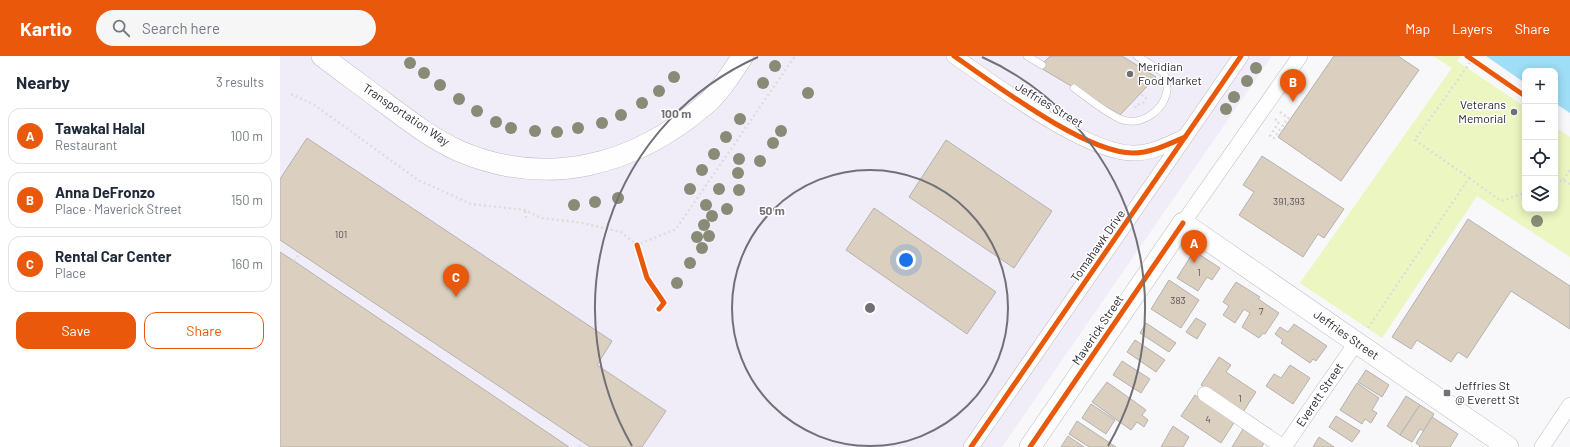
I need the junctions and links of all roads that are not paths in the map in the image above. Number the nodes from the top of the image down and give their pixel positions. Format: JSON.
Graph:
{"nodes":[{"id":1,"x":322,"y":56,"type":"edge"},
{"id":2,"x":743,"y":56,"type":"edge"},
{"id":3,"x":954,"y":56,"type":"edge"},
{"id":4,"x":1027,"y":56,"type":"edge"},
{"id":5,"x":1137,"y":56,"type":"edge"},
{"id":6,"x":1240,"y":56,"type":"edge"},
{"id":7,"x":1300,"y":56,"type":"edge"},
{"id":8,"x":1042,"y":65,"type":"dead end"},
{"id":9,"x":1074,"y":88,"type":"dead end"},
{"id":10,"x":1185,"y":137,"type":"junction"},
{"id":11,"x":1183,"y":224,"type":"junction"},
{"id":12,"x":1361,"y":337,"type":"junction"},
{"id":13,"x":1205,"y":394,"type":"dead end"},
{"id":14,"x":1570,"y":405,"type":"edge"},
{"id":15,"x":971,"y":447,"type":"edge"},
{"id":16,"x":1030,"y":447,"type":"edge"},
{"id":17,"x":1284,"y":447,"type":"edge"},
{"id":18,"x":1508,"y":447,"type":"edge"},
{"id":19,"x":1542,"y":447,"type":"edge"}],
"edges":[{"from":1,"to":2,"type":"main road","name":"Transportation Way"},
{"from":3,"to":10,"type":"street","name":"Jeffries Street"},
{"from":4,"to":8,"type":"lane"},
{"from":5,"to":9,"type":"lane"},
{"from":6,"to":10,"type":"street","name":"Tomahawk Drive"},
{"from":7,"to":11,"type":"street","name":"Maverick Street"},
{"from":10,"to":15,"type":"street","name":"Tomahawk Drive"},
{"from":11,"to":12,"type":"main road","name":"Jeffries Street"},
{"from":11,"to":16,"type":"main road","name":"Maverick Street"},
{"from":12,"to":17,"type":"street","name":"Everett Street"},
{"from":12,"to":18,"type":"main road","name":"Jeffries Street"},
{"from":13,"to":17,"type":"street"},
{"from":14,"to":19,"type":"street"}]}
